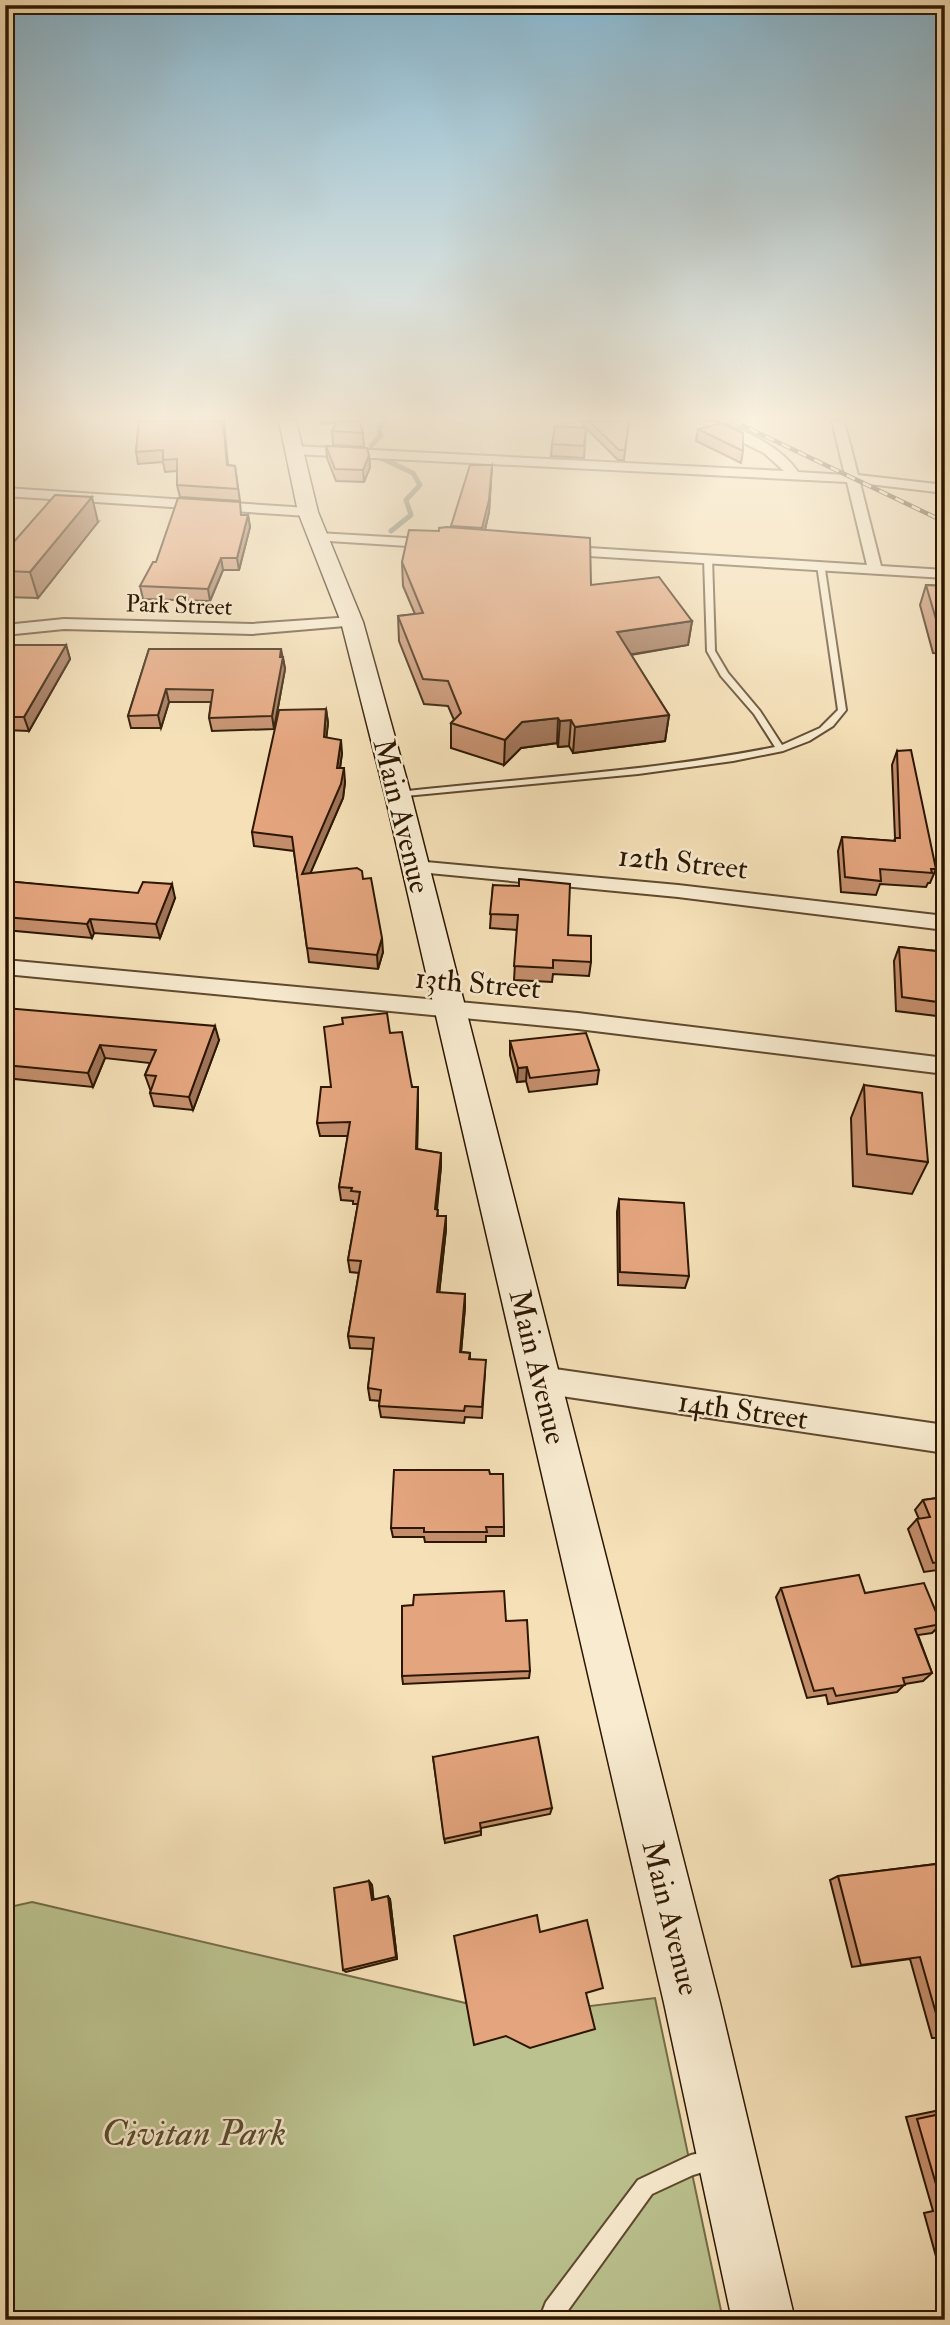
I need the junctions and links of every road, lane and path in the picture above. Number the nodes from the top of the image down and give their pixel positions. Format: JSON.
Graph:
{"nodes":[{"id":1,"x":315,"y":530,"type":"edge"},
{"id":2,"x":346,"y":530,"type":"edge"},
{"id":3,"x":866,"y":530,"type":"edge"},
{"id":4,"x":454,"y":544,"type":"edge"},
{"id":5,"x":546,"y":549,"type":"edge"},
{"id":6,"x":708,"y":558,"type":"junction"},
{"id":7,"x":821,"y":565,"type":"junction"},
{"id":8,"x":874,"y":569,"type":"junction"},
{"id":9,"x":945,"y":573,"type":"edge"},
{"id":10,"x":352,"y":622,"type":"junction"},
{"id":11,"x":5,"y":630,"type":"edge"},
{"id":12,"x":780,"y":749,"type":"junction"},
{"id":13,"x":398,"y":795,"type":"junction"},
{"id":14,"x":415,"y":867,"type":"junction"},
{"id":15,"x":945,"y":923,"type":"edge"},
{"id":16,"x":5,"y":967,"type":"edge"},
{"id":17,"x":449,"y":1010,"type":"junction"},
{"id":18,"x":945,"y":1066,"type":"edge"},
{"id":19,"x":541,"y":1380,"type":"junction"},
{"id":20,"x":945,"y":1439,"type":"edge"},
{"id":21,"x":726,"y":2156,"type":"junction"},
{"id":22,"x":550,"y":2320,"type":"edge"},
{"id":23,"x":764,"y":2320,"type":"edge"}],
"edges":[{"from":1,"to":10,"type":"main road","name":"Main Avenue"},
{"from":2,"to":4,"type":"street"},
{"from":3,"to":8,"type":"street"},
{"from":5,"to":6,"type":"street"},
{"from":6,"to":7,"type":"street"},
{"from":6,"to":12,"type":"lane"},
{"from":7,"to":8,"type":"street"},
{"from":7,"to":12,"type":"lane"},
{"from":8,"to":9,"type":"street"},
{"from":10,"to":11,"type":"street","name":"Park Street"},
{"from":10,"to":13,"type":"main road","name":"Main Avenue"},
{"from":12,"to":13,"type":"lane"},
{"from":13,"to":14,"type":"main road","name":"Main Avenue"},
{"from":14,"to":15,"type":"street","name":"12th Street"},
{"from":14,"to":17,"type":"main road","name":"Main Avenue"},
{"from":16,"to":17,"type":"street","name":"13th Street"},
{"from":17,"to":18,"type":"street","name":"13th Street"},
{"from":17,"to":19,"type":"main road","name":"Main Avenue"},
{"from":19,"to":20,"type":"street","name":"14th Street"},
{"from":19,"to":21,"type":"main road","name":"Main Avenue"},
{"from":21,"to":22,"type":"lane"},
{"from":21,"to":23,"type":"main road","name":"Main Avenue"}]}
